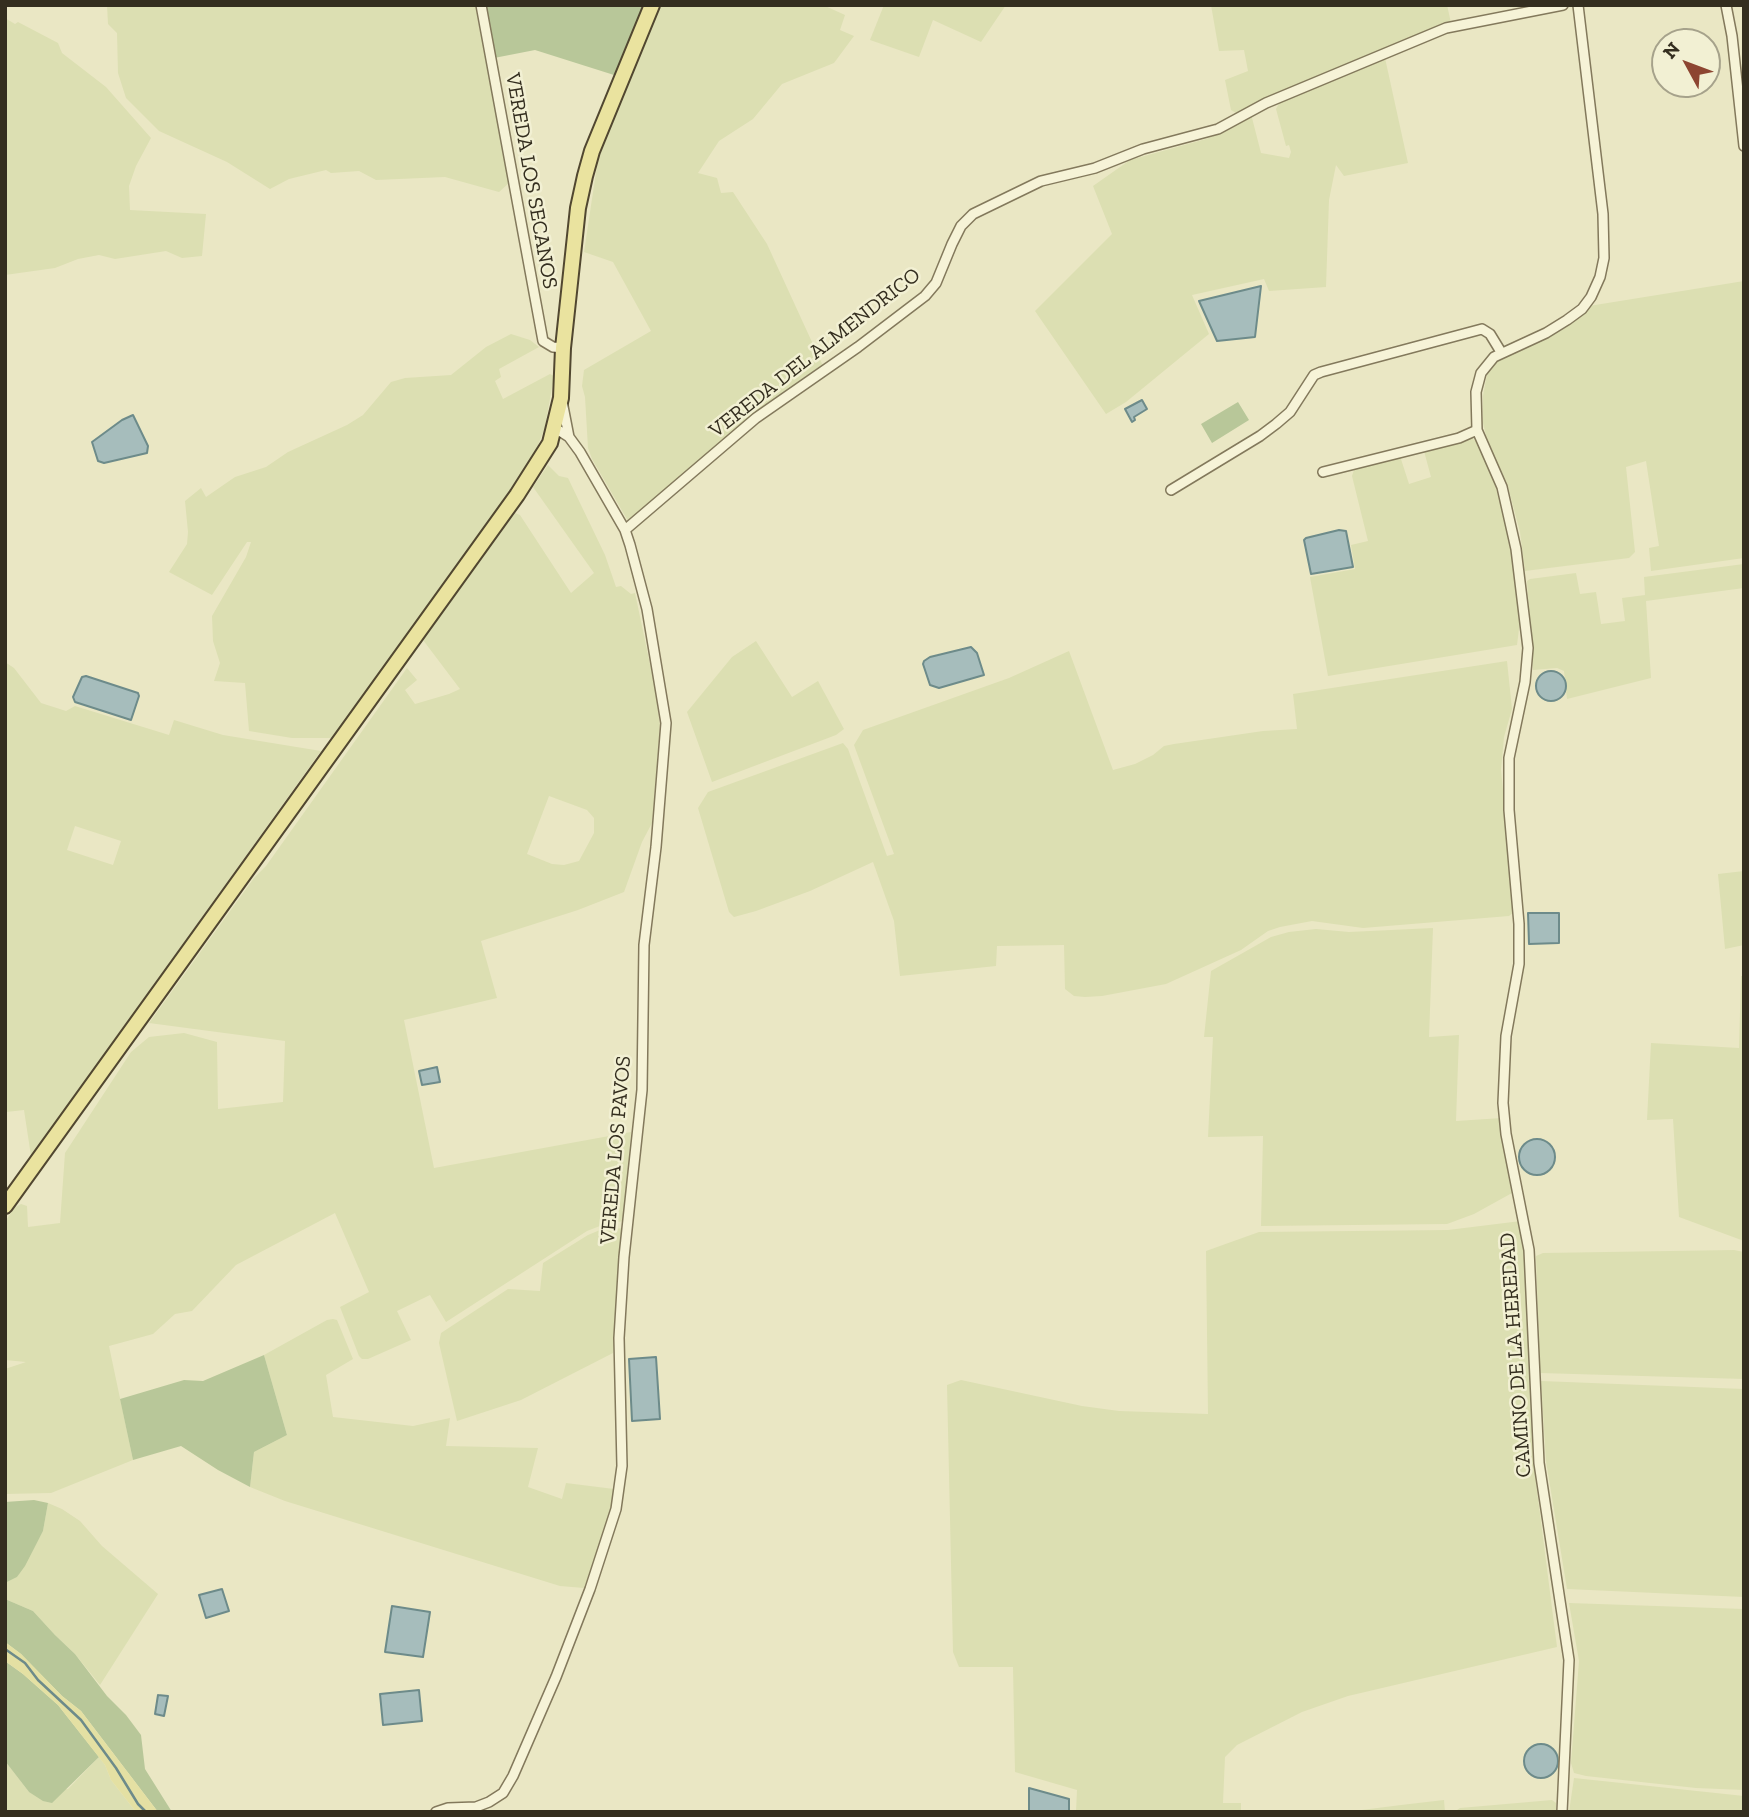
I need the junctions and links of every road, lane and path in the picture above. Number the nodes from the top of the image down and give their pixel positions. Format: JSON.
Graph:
{"nodes":[{"id":1,"x":481,"y":5,"type":"edge"},
{"id":2,"x":652,"y":5,"type":"edge"},
{"id":3,"x":1563,"y":5,"type":"edge"},
{"id":4,"x":1578,"y":5,"type":"edge"},
{"id":5,"x":1726,"y":5,"type":"edge"},
{"id":6,"x":1744,"y":146,"type":"edge"},
{"id":7,"x":563,"y":348,"type":"junction"},
{"id":8,"x":1501,"y":352,"type":"junction"},
{"id":9,"x":561,"y":398,"type":"junction"},
{"id":10,"x":555,"y":428,"type":"junction"},
{"id":11,"x":1477,"y":430,"type":"junction"},
{"id":12,"x":569,"y":437,"type":"junction"},
{"id":13,"x":1323,"y":472,"type":"dead end"},
{"id":14,"x":1171,"y":490,"type":"dead end"},
{"id":15,"x":625,"y":530,"type":"junction"},
{"id":16,"x":5,"y":1206,"type":"edge"},
{"id":17,"x":436,"y":1812,"type":"edge"},
{"id":18,"x":1562,"y":1812,"type":"edge"}],
"edges":[{"from":1,"to":7,"type":"street","name":"VEREDA LOS SECANOS"},
{"from":2,"to":7,"type":"main road"},
{"from":3,"to":15,"type":"street","name":"VEREDA DEL ALMENDRICO"},
{"from":4,"to":8,"type":"street","name":"CAMINO DE LA HEREDAD"},
{"from":5,"to":6,"type":"street"},
{"from":7,"to":9,"type":"main road"},
{"from":8,"to":11,"type":"street","name":"CAMINO DE LA HEREDAD"},
{"from":8,"to":14,"type":"street"},
{"from":9,"to":10,"type":"main road"},
{"from":9,"to":12,"type":"street"},
{"from":10,"to":12,"type":"street"},
{"from":10,"to":16,"type":"main road"},
{"from":11,"to":13,"type":"street"},
{"from":11,"to":18,"type":"street","name":"CAMINO DE LA HEREDAD"},
{"from":12,"to":15,"type":"street","name":"VEREDA LOS PAVOS"},
{"from":15,"to":17,"type":"street","name":"VEREDA LOS PAVOS"}]}
